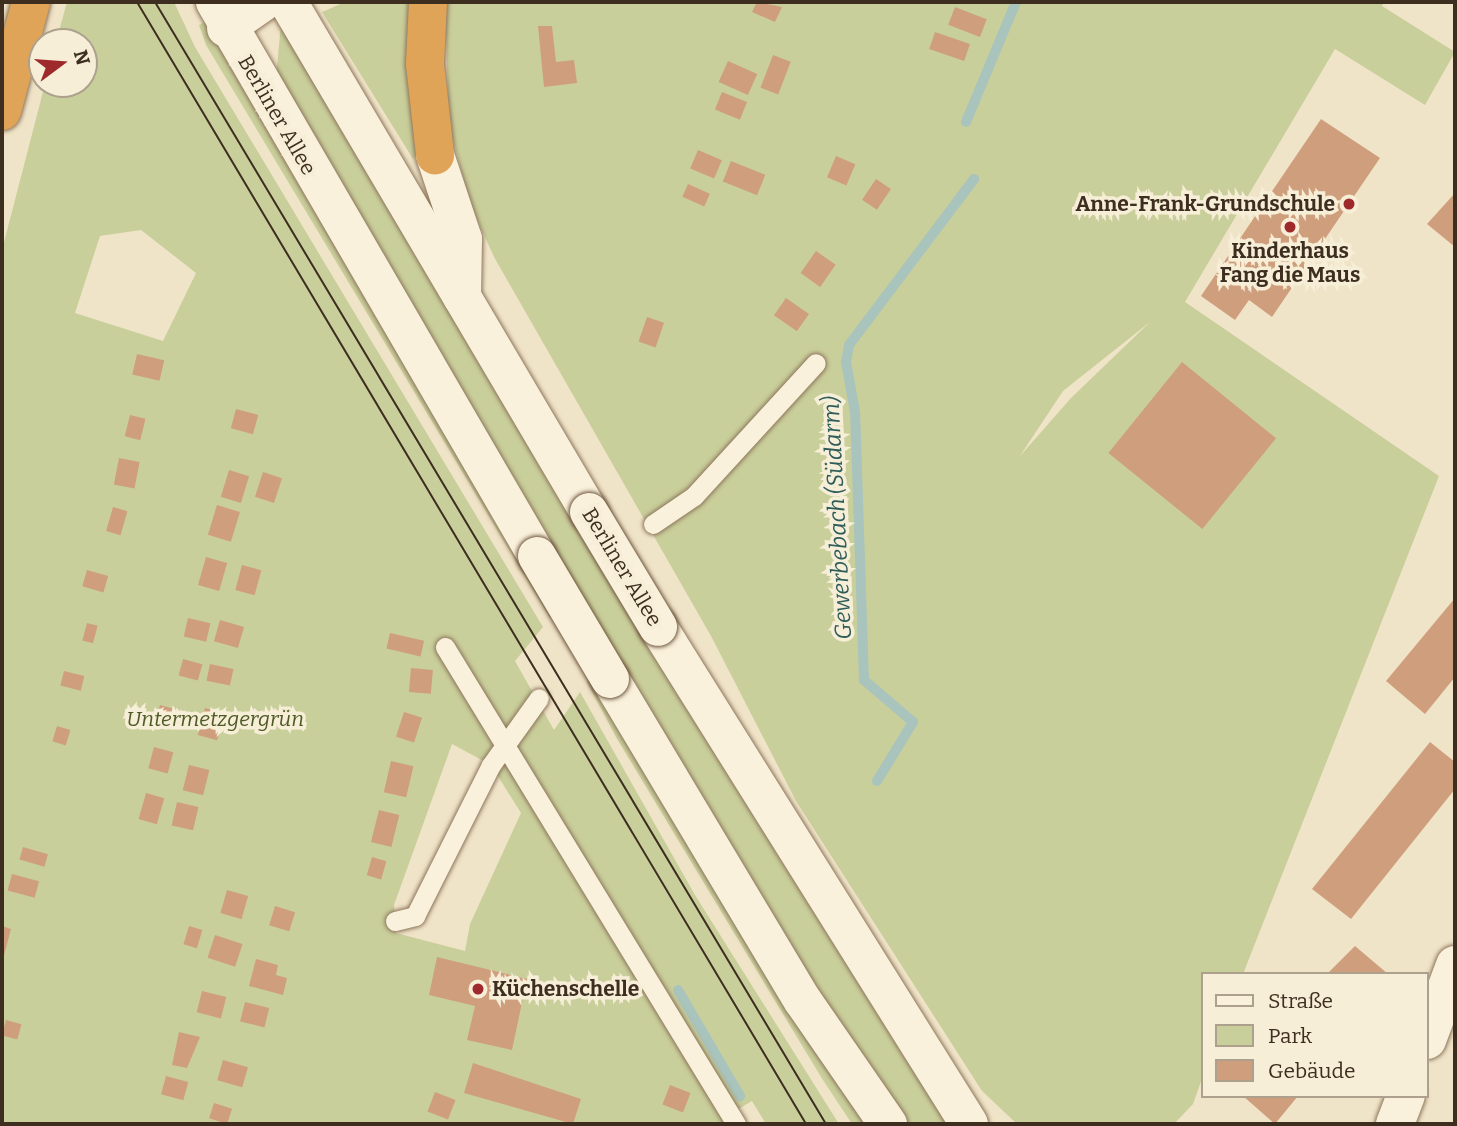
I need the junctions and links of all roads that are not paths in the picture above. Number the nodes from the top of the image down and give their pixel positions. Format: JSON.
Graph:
{"nodes":[{"id":1,"x":31,"y":2,"type":"edge"},
{"id":2,"x":263,"y":2,"type":"edge"},
{"id":3,"x":288,"y":2,"type":"edge"},
{"id":4,"x":428,"y":2,"type":"edge"},
{"id":5,"x":221,"y":15,"type":"edge"},
{"id":6,"x":2,"y":111,"type":"edge"},
{"id":7,"x":435,"y":155,"type":"joint"},
{"id":8,"x":462,"y":297,"type":"junction"},
{"id":9,"x":816,"y":363,"type":"dead end"},
{"id":10,"x":653,"y":524,"type":"dead end"},
{"id":11,"x":445,"y":647,"type":"dead end"},
{"id":12,"x":539,"y":698,"type":"dead end"},
{"id":13,"x":506,"y":743,"type":"junction"},
{"id":14,"x":395,"y":921,"type":"dead end"},
{"id":15,"x":1455,"y":965,"type":"edge"},
{"id":16,"x":1429,"y":1035,"type":"edge"},
{"id":17,"x":1405,"y":1098,"type":"edge"},
{"id":18,"x":733,"y":1119,"type":"edge"},
{"id":19,"x":888,"y":1124,"type":"edge"},
{"id":20,"x":969,"y":1124,"type":"edge"},
{"id":21,"x":1395,"y":1124,"type":"edge"}],
"edges":[{"from":1,"to":6,"type":"highway"},
{"from":2,"to":5,"type":"main road"},
{"from":3,"to":8,"type":"main road","name":"Berliner Allee"},
{"from":4,"to":7,"type":"highway"},
{"from":5,"to":19,"type":"main road","name":"Berliner Allee","bridge":true},
{"from":7,"to":8,"type":"main road"},
{"from":8,"to":20,"type":"main road","name":"Berliner Allee","bridge":true},
{"from":9,"to":10,"type":"lane"},
{"from":11,"to":13,"type":"lane"},
{"from":12,"to":13,"type":"lane"},
{"from":13,"to":14,"type":"lane"},
{"from":13,"to":18,"type":"lane"},
{"from":15,"to":16,"type":"main road"},
{"from":17,"to":21,"type":"main road"}]}
